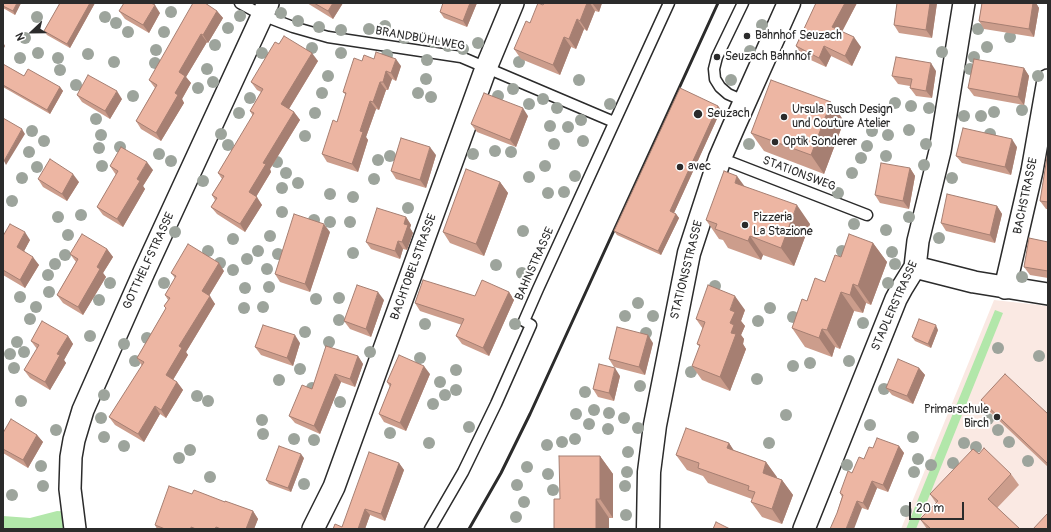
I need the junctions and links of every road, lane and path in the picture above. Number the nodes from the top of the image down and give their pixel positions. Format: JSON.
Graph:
{"nodes":[{"id":1,"x":240,"y":3,"type":"edge"},
{"id":2,"x":513,"y":3,"type":"edge"},
{"id":3,"x":669,"y":3,"type":"edge"},
{"id":4,"x":743,"y":3,"type":"edge"},
{"id":5,"x":789,"y":3,"type":"edge"},
{"id":6,"x":964,"y":3,"type":"edge"},
{"id":7,"x":265,"y":9,"type":"edge"},
{"id":8,"x":486,"y":68,"type":"junction"},
{"id":9,"x":1048,"y":80,"type":"edge"},
{"id":10,"x":744,"y":101,"type":"junction"},
{"id":11,"x":614,"y":122,"type":"junction"},
{"id":12,"x":720,"y":158,"type":"junction"},
{"id":13,"x":867,"y":215,"type":"dead end"},
{"id":14,"x":915,"y":267,"type":"junction"},
{"id":15,"x":1005,"y":288,"type":"junction"},
{"id":16,"x":1048,"y":294,"type":"edge"},
{"id":17,"x":75,"y":529,"type":"edge"},
{"id":18,"x":313,"y":529,"type":"edge"},
{"id":19,"x":430,"y":529,"type":"edge"},
{"id":20,"x":648,"y":529,"type":"edge"},
{"id":21,"x":804,"y":529,"type":"edge"}],
"edges":[{"from":1,"to":7,"type":"lane","name":"BRANDBÜHLWEG"},
{"from":2,"to":8,"type":"street","name":"BACHTOBELSTRASSE"},
{"from":3,"to":11,"type":"lane","name":"BAHNSTRASSE"},
{"from":4,"to":10,"type":"lane"},
{"from":5,"to":10,"type":"main road","name":"STATIONSSTRASSE"},
{"from":6,"to":14,"type":"street","name":"STADLERSTRASSE"},
{"from":7,"to":8,"type":"lane","name":"BRANDBÜHLWEG"},
{"from":7,"to":17,"type":"street","name":"GOTTHELFSTRASSE"},
{"from":8,"to":11,"type":"lane","name":"BRANDBÜHLWEG"},
{"from":8,"to":18,"type":"street","name":"BACHTOBELSTRASSE"},
{"from":9,"to":15,"type":"street","name":"BACHSTRASSE"},
{"from":10,"to":12,"type":"main road","name":"STATIONSSTRASSE"},
{"from":11,"to":19,"type":"lane","name":"BAHNSTRASSE"},
{"from":12,"to":13,"type":"lane","name":"STATIONSWEG"},
{"from":12,"to":20,"type":"main road","name":"STATIONSSTRASSE"},
{"from":14,"to":15,"type":"street"},
{"from":14,"to":21,"type":"street","name":"STADLERSTRASSE"},
{"from":15,"to":16,"type":"street"}]}
